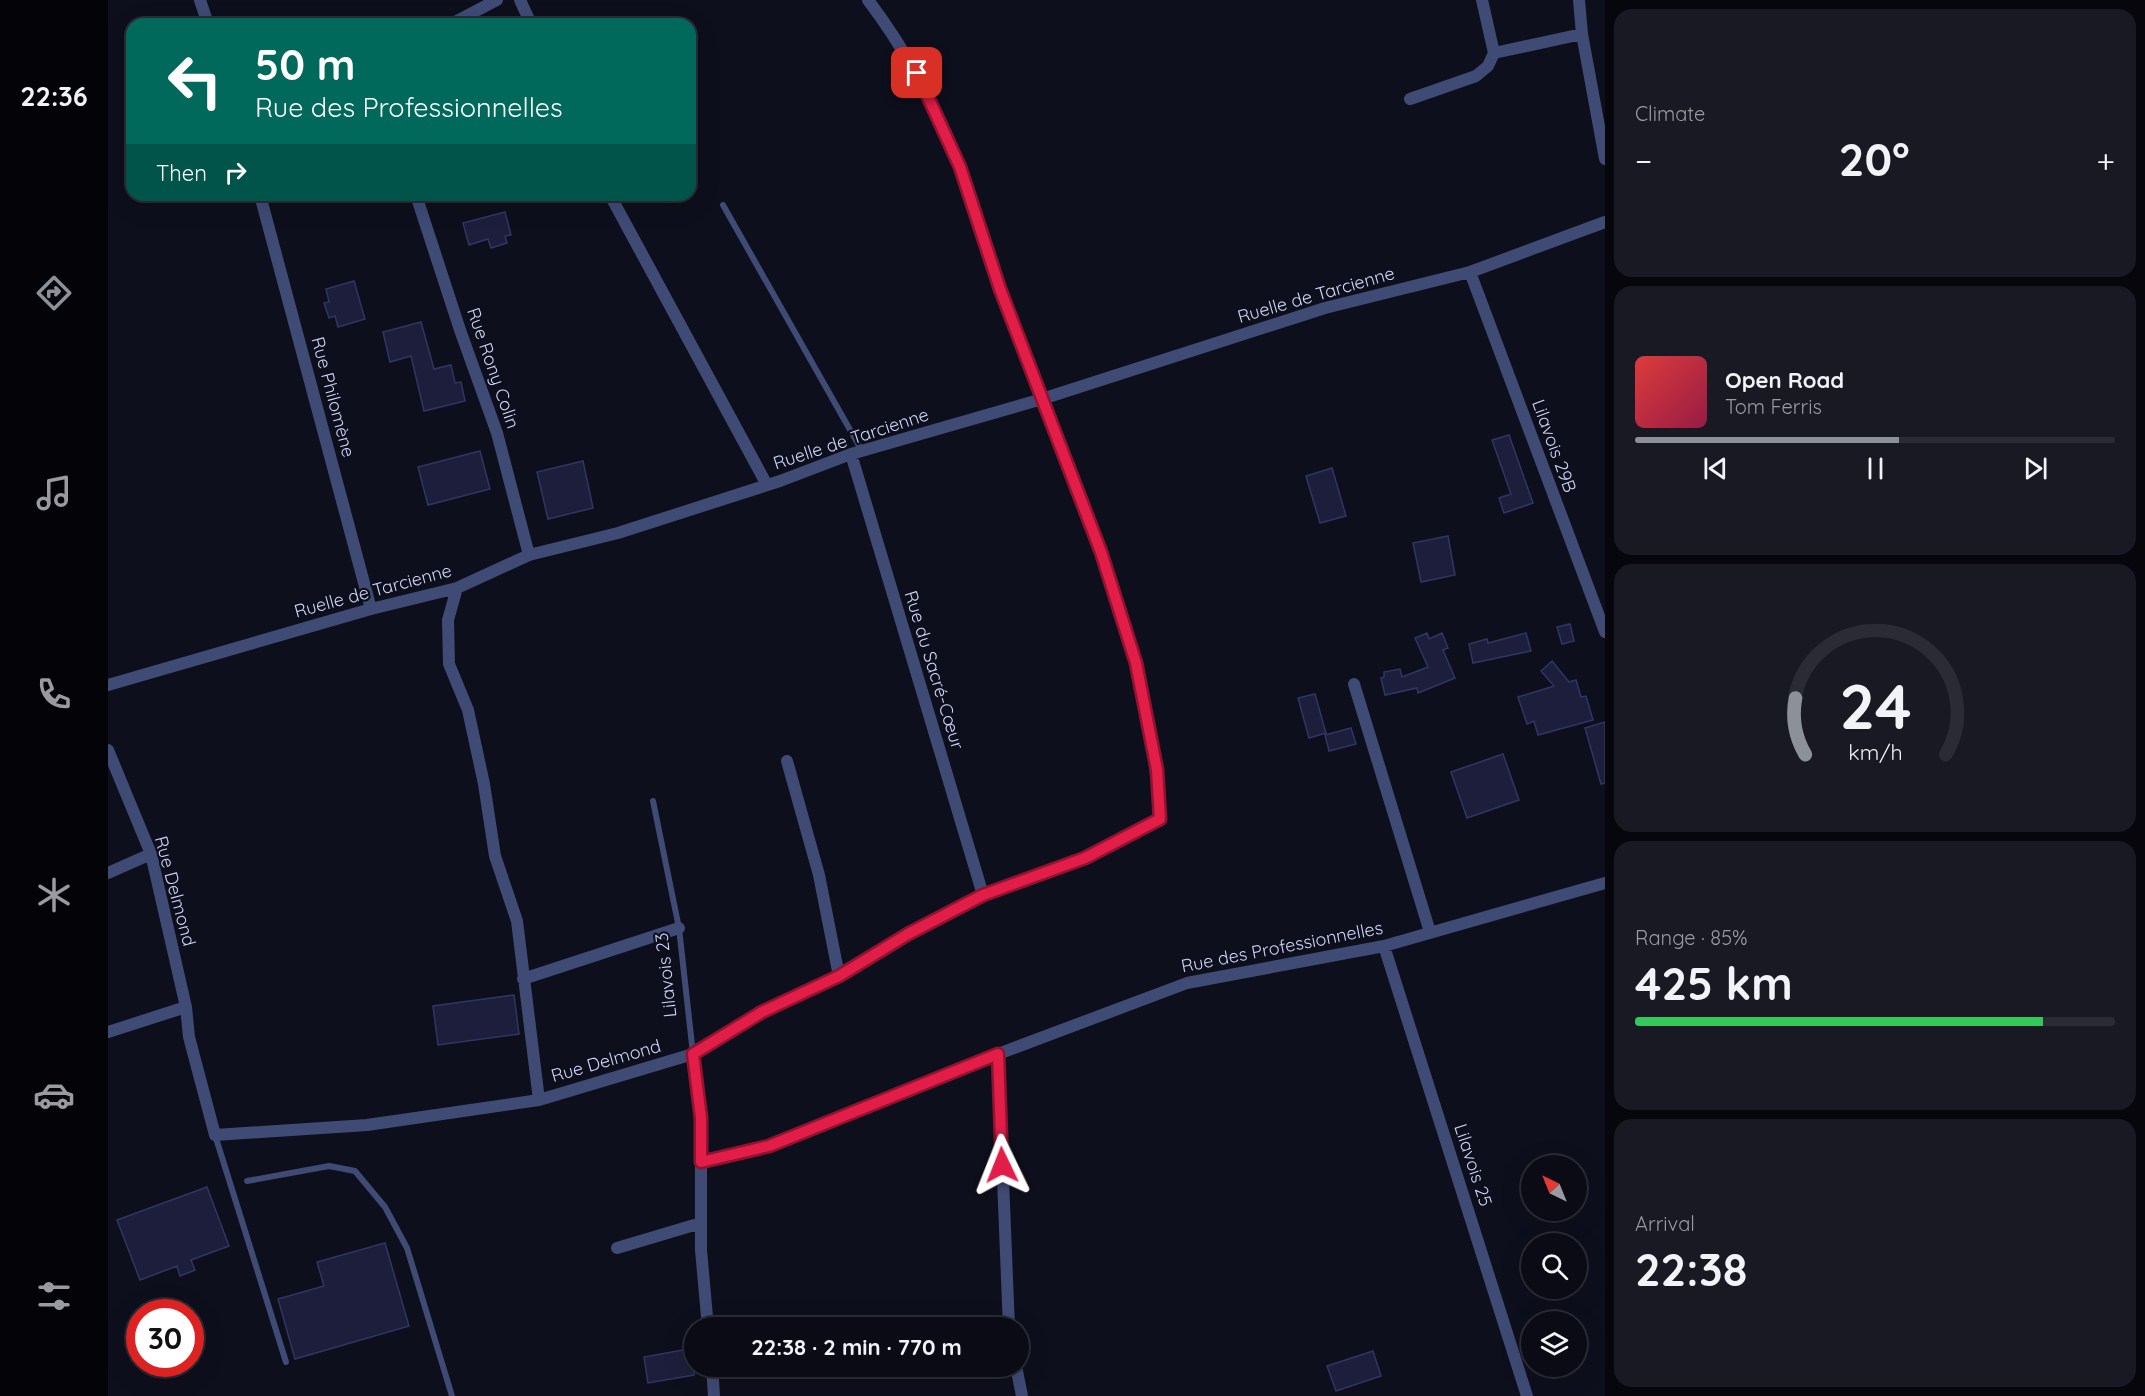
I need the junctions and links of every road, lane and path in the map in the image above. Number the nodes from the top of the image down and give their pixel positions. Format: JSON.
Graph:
{"nodes":[{"id":1,"x":200,"y":0,"type":"edge"},
{"id":2,"x":497,"y":0,"type":"edge"},
{"id":3,"x":520,"y":0,"type":"edge"},
{"id":4,"x":868,"y":0,"type":"edge"},
{"id":5,"x":1482,"y":0,"type":"edge"},
{"id":6,"x":1579,"y":0,"type":"edge"},
{"id":7,"x":206,"y":18,"type":"edge"},
{"id":8,"x":462,"y":18,"type":"edge"},
{"id":9,"x":528,"y":18,"type":"edge"},
{"id":10,"x":1582,"y":34,"type":"junction"},
{"id":11,"x":1494,"y":53,"type":"junction"},
{"id":12,"x":1410,"y":99,"type":"dead end"},
{"id":13,"x":1605,"y":159,"type":"edge"},
{"id":14,"x":262,"y":201,"type":"edge"},
{"id":15,"x":418,"y":201,"type":"edge"},
{"id":16,"x":613,"y":201,"type":"edge"},
{"id":17,"x":723,"y":205,"type":"dead end"},
{"id":18,"x":1605,"y":222,"type":"edge"},
{"id":19,"x":1470,"y":272,"type":"junction"},
{"id":20,"x":1042,"y":399,"type":"junction"},
{"id":21,"x":856,"y":453,"type":"junction"},
{"id":22,"x":767,"y":485,"type":"junction"},
{"id":23,"x":529,"y":555,"type":"junction"},
{"id":24,"x":457,"y":588,"type":"junction"},
{"id":25,"x":371,"y":609,"type":"junction"},
{"id":26,"x":1605,"y":632,"type":"edge"},
{"id":27,"x":1354,"y":684,"type":"dead end"},
{"id":28,"x":108,"y":685,"type":"edge"},
{"id":29,"x":108,"y":750,"type":"edge"},
{"id":30,"x":787,"y":761,"type":"dead end"},
{"id":31,"x":653,"y":801,"type":"dead end"},
{"id":32,"x":151,"y":854,"type":"junction"},
{"id":33,"x":108,"y":873,"type":"edge"},
{"id":34,"x":1605,"y":883,"type":"edge"},
{"id":35,"x":983,"y":895,"type":"junction"},
{"id":36,"x":679,"y":928,"type":"junction"},
{"id":37,"x":1430,"y":932,"type":"junction"},
{"id":38,"x":1384,"y":946,"type":"junction"},
{"id":39,"x":839,"y":976,"type":"junction"},
{"id":40,"x":524,"y":980,"type":"junction"},
{"id":41,"x":186,"y":1007,"type":"junction"},
{"id":42,"x":108,"y":1032,"type":"edge"},
{"id":43,"x":693,"y":1054,"type":"junction"},
{"id":44,"x":998,"y":1054,"type":"junction"},
{"id":45,"x":538,"y":1100,"type":"junction"},
{"id":46,"x":215,"y":1135,"type":"junction"},
{"id":47,"x":701,"y":1162,"type":"junction"},
{"id":48,"x":247,"y":1180,"type":"dead end"},
{"id":49,"x":701,"y":1223,"type":"junction"},
{"id":50,"x":617,"y":1248,"type":"dead end"},
{"id":51,"x":707,"y":1317,"type":"edge"},
{"id":52,"x":1009,"y":1317,"type":"edge"},
{"id":53,"x":286,"y":1362,"type":"dead end"},
{"id":54,"x":712,"y":1377,"type":"edge"},
{"id":55,"x":1018,"y":1377,"type":"edge"},
{"id":56,"x":452,"y":1396,"type":"edge"},
{"id":57,"x":714,"y":1396,"type":"edge"},
{"id":58,"x":1022,"y":1396,"type":"edge"},
{"id":59,"x":1527,"y":1396,"type":"edge"}],
"edges":[{"from":1,"to":7,"type":"street"},
{"from":2,"to":8,"type":"street"},
{"from":3,"to":9,"type":"street"},
{"from":4,"to":20,"type":"street","name":"Rue Delmond"},
{"from":5,"to":11,"type":"street"},
{"from":6,"to":10,"type":"street"},
{"from":10,"to":11,"type":"street"},
{"from":10,"to":13,"type":"street"},
{"from":11,"to":12,"type":"street"},
{"from":14,"to":25,"type":"street","name":"Rue Philomène"},
{"from":15,"to":23,"type":"street","name":"Rue Rony Colin"},
{"from":16,"to":22,"type":"street"},
{"from":17,"to":21,"type":"lane","name":"Rue du Sacré-Cœur"},
{"from":18,"to":19,"type":"street","name":"Ruelle de Tarcienne"},
{"from":19,"to":20,"type":"street","name":"Ruelle de Tarcienne"},
{"from":19,"to":26,"type":"street","name":"Lilavois 29B"},
{"from":20,"to":21,"type":"street","name":"Ruelle de Tarcienne"},
{"from":20,"to":35,"type":"street","name":"Rue Delmond"},
{"from":21,"to":22,"type":"street","name":"Ruelle de Tarcienne"},
{"from":21,"to":35,"type":"street","name":"Rue du Sacré-Cœur"},
{"from":22,"to":23,"type":"street","name":"Ruelle de Tarcienne"},
{"from":23,"to":24,"type":"street","name":"Ruelle de Tarcienne"},
{"from":24,"to":25,"type":"street","name":"Ruelle de Tarcienne"},
{"from":24,"to":40,"type":"street"},
{"from":25,"to":28,"type":"street","name":"Ruelle de Tarcienne"},
{"from":27,"to":37,"type":"street"},
{"from":29,"to":32,"type":"street","name":"Rue Delmond"},
{"from":30,"to":39,"type":"street"},
{"from":31,"to":36,"type":"lane","name":"Lilavois 23"},
{"from":32,"to":33,"type":"street"},
{"from":32,"to":41,"type":"street","name":"Rue Delmond"},
{"from":34,"to":37,"type":"street","name":"Rue des Professionnelles"},
{"from":35,"to":39,"type":"street","name":"Rue Delmond"},
{"from":36,"to":40,"type":"street"},
{"from":36,"to":43,"type":"lane","name":"Lilavois 23"},
{"from":37,"to":38,"type":"street","name":"Rue des Professionnelles"},
{"from":38,"to":44,"type":"street","name":"Rue des Professionnelles"},
{"from":38,"to":59,"type":"street","name":"Lilavois 25"},
{"from":39,"to":43,"type":"street","name":"Rue Delmond"},
{"from":40,"to":45,"type":"street"},
{"from":41,"to":42,"type":"street"},
{"from":41,"to":46,"type":"street","name":"Rue Delmond"},
{"from":43,"to":45,"type":"street","name":"Rue Delmond"},
{"from":43,"to":47,"type":"street","name":"Lilavois 23"},
{"from":44,"to":47,"type":"street","name":"Rue des Professionnelles"},
{"from":44,"to":52,"type":"street"},
{"from":45,"to":46,"type":"street","name":"Rue Delmond"},
{"from":46,"to":53,"type":"lane"},
{"from":47,"to":49,"type":"street","name":"Lilavois 23"},
{"from":48,"to":56,"type":"lane"},
{"from":49,"to":50,"type":"street"},
{"from":49,"to":51,"type":"street","name":"Lilavois 23"},
{"from":54,"to":57,"type":"street"},
{"from":55,"to":58,"type":"street"}]}
